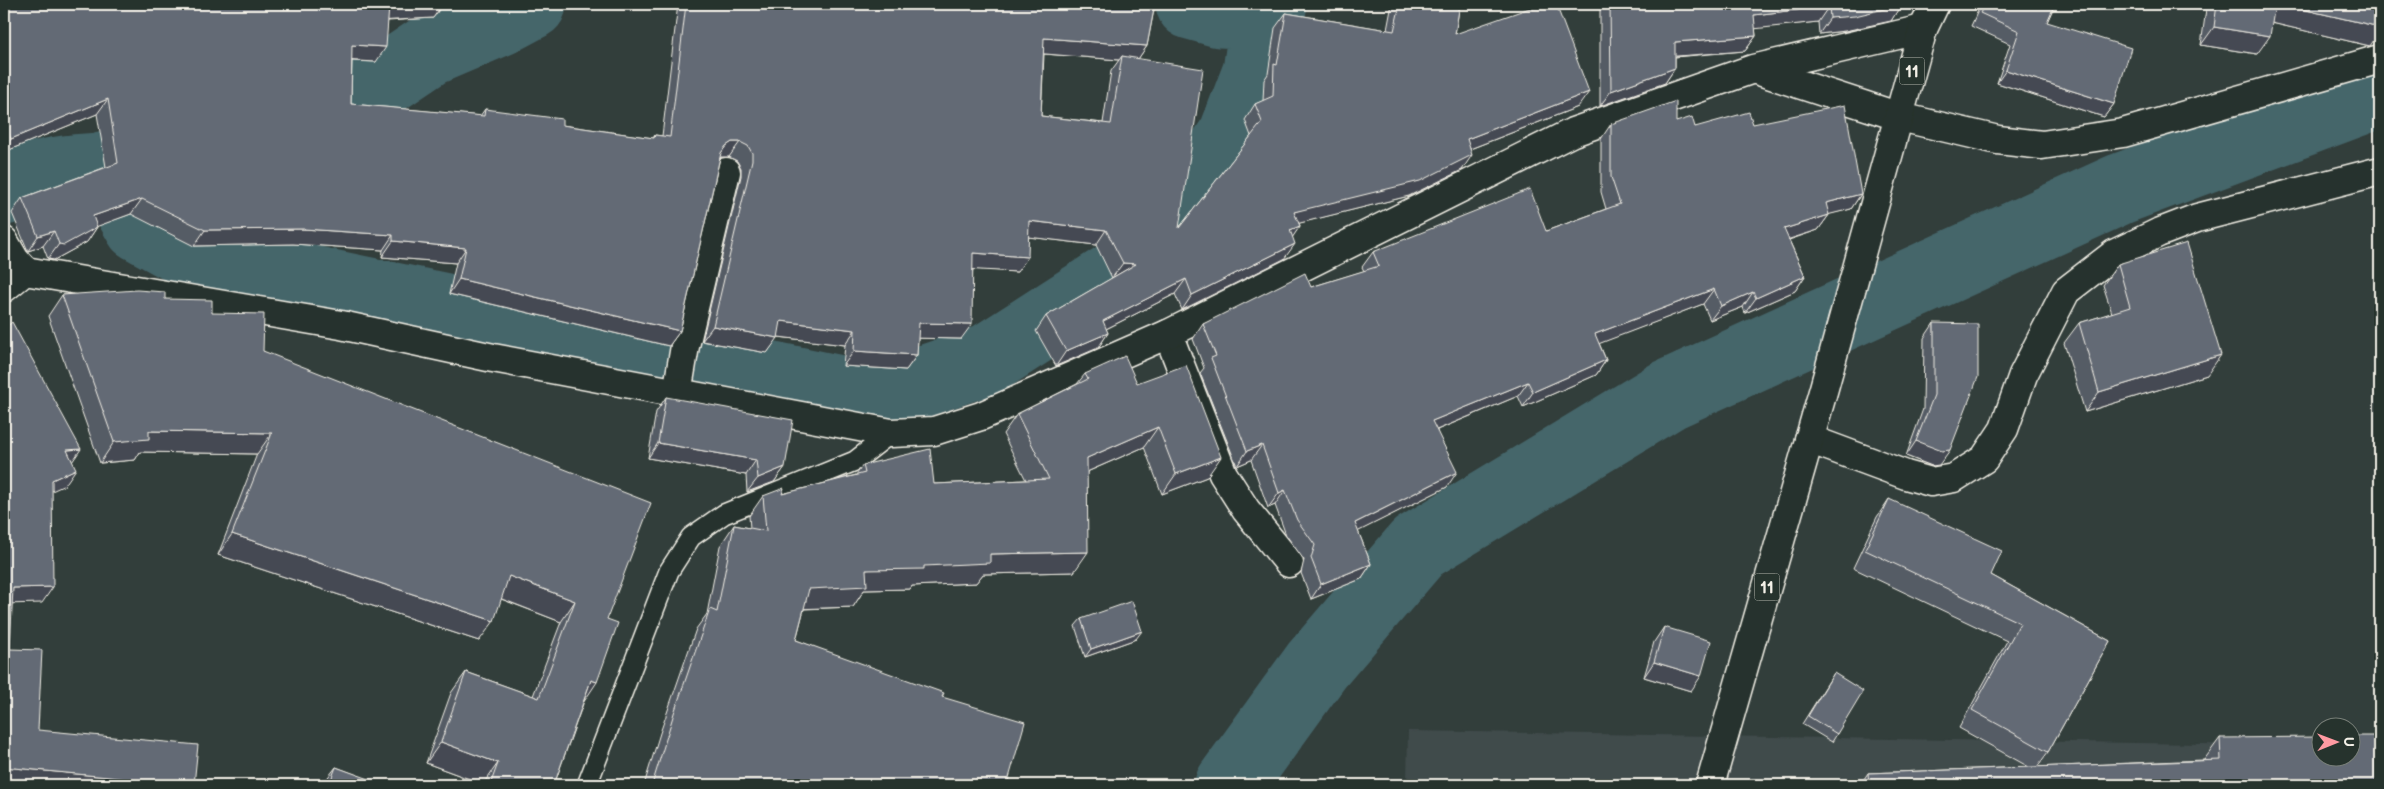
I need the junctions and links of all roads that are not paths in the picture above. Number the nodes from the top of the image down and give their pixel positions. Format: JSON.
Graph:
{"nodes":[{"id":1,"x":1936,"y":4,"type":"edge"},
{"id":2,"x":1923,"y":28,"type":"junction"},
{"id":3,"x":2380,"y":59,"type":"edge"},
{"id":4,"x":1754,"y":69,"type":"junction"},
{"id":5,"x":1896,"y":128,"type":"junction"},
{"id":6,"x":2380,"y":171,"type":"edge"},
{"id":7,"x":726,"y":172,"type":"dead end"},
{"id":8,"x":4,"y":241,"type":"edge"},
{"id":9,"x":25,"y":271,"type":"junction"},
{"id":10,"x":4,"y":288,"type":"edge"},
{"id":11,"x":1168,"y":334,"type":"junction"},
{"id":12,"x":678,"y":384,"type":"junction"},
{"id":13,"x":890,"y":433,"type":"junction"},
{"id":14,"x":1809,"y":440,"type":"junction"},
{"id":15,"x":1289,"y":563,"type":"dead end"},
{"id":16,"x":587,"y":785,"type":"edge"},
{"id":17,"x":1710,"y":785,"type":"edge"}],
"edges":[{"from":1,"to":2,"type":"main road","number":"11"},
{"from":2,"to":4,"type":"main road"},
{"from":2,"to":5,"type":"main road","number":"11"},
{"from":3,"to":5,"type":"main road"},
{"from":4,"to":5,"type":"main road"},
{"from":4,"to":11,"type":"main road"},
{"from":5,"to":14,"type":"main road","number":"11"},
{"from":6,"to":14,"type":"main road"},
{"from":7,"to":12,"type":"main road"},
{"from":8,"to":9,"type":"main road"},
{"from":9,"to":10,"type":"main road"},
{"from":9,"to":12,"type":"main road"},
{"from":11,"to":13,"type":"main road"},
{"from":11,"to":15,"type":"main road"},
{"from":12,"to":13,"type":"main road"},
{"from":13,"to":16,"type":"lane"},
{"from":14,"to":17,"type":"main road","number":"11"}]}
